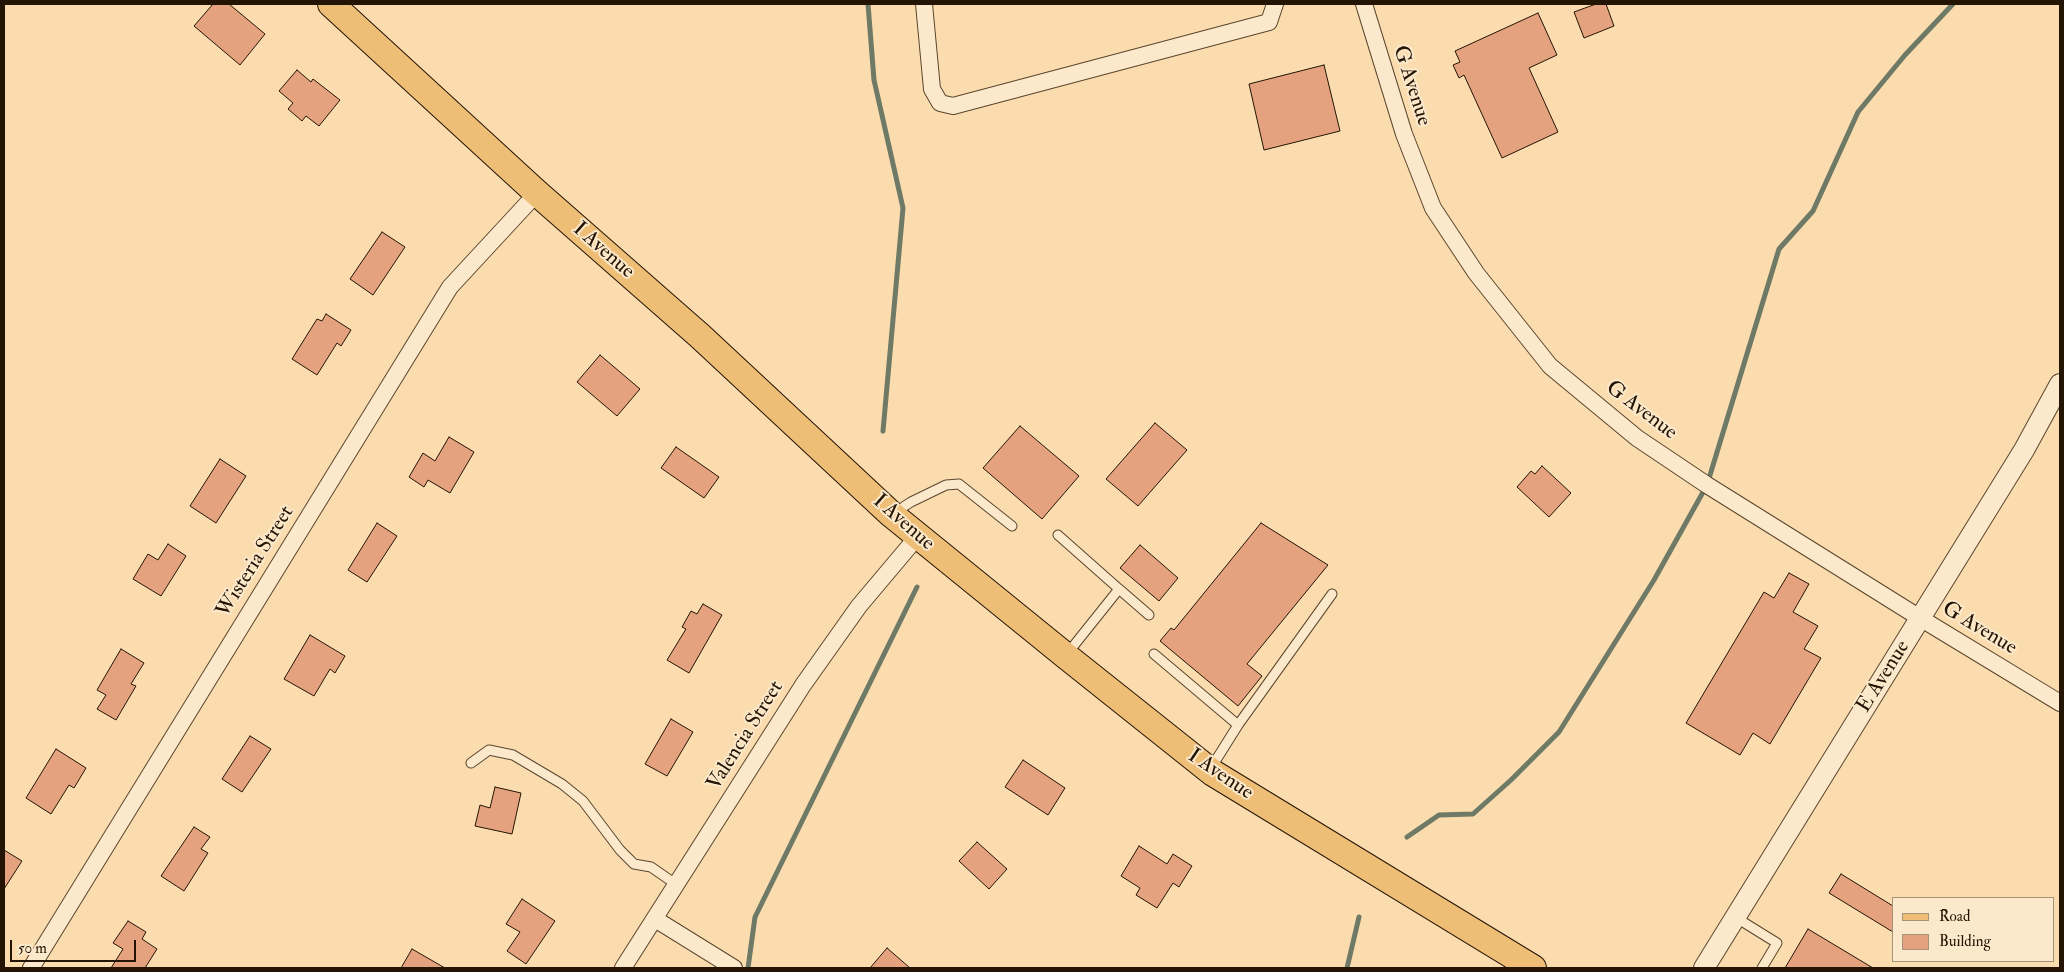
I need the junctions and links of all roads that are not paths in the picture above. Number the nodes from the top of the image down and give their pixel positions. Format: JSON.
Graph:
{"nodes":[{"id":1,"x":331,"y":4,"type":"edge"},
{"id":2,"x":924,"y":4,"type":"edge"},
{"id":3,"x":1276,"y":4,"type":"edge"},
{"id":4,"x":1364,"y":4,"type":"edge"},
{"id":5,"x":537,"y":193,"type":"junction"},
{"id":6,"x":2060,"y":384,"type":"edge"},
{"id":7,"x":891,"y":514,"type":"junction"},
{"id":8,"x":1012,"y":526,"type":"dead end"},
{"id":9,"x":1058,"y":535,"type":"dead end"},
{"id":10,"x":918,"y":536,"type":"junction"},
{"id":11,"x":1119,"y":589,"type":"junction"},
{"id":12,"x":1332,"y":594,"type":"dead end"},
{"id":13,"x":1149,"y":615,"type":"dead end"},
{"id":14,"x":1920,"y":618,"type":"junction"},
{"id":15,"x":1154,"y":654,"type":"dead end"},
{"id":16,"x":1066,"y":656,"type":"junction"},
{"id":17,"x":2060,"y":702,"type":"edge"},
{"id":18,"x":1238,"y":724,"type":"junction"},
{"id":19,"x":471,"y":763,"type":"dead end"},
{"id":20,"x":1209,"y":771,"type":"junction"},
{"id":21,"x":678,"y":885,"type":"junction"},
{"id":22,"x":1735,"y":917,"type":"junction"},
{"id":23,"x":655,"y":920,"type":"junction"},
{"id":24,"x":30,"y":968,"type":"edge"},
{"id":25,"x":623,"y":968,"type":"edge"},
{"id":26,"x":734,"y":968,"type":"edge"},
{"id":27,"x":1533,"y":968,"type":"edge"},
{"id":28,"x":1704,"y":968,"type":"edge"},
{"id":29,"x":1762,"y":968,"type":"edge"}],
"edges":[{"from":1,"to":5,"type":"main road","name":"I Avenue"},
{"from":2,"to":3,"type":"street"},
{"from":4,"to":14,"type":"street","name":"G Avenue"},
{"from":5,"to":7,"type":"main road","name":"I Avenue"},
{"from":5,"to":24,"type":"street","name":"Wisteria Street"},
{"from":6,"to":14,"type":"street","name":"E Avenue"},
{"from":7,"to":8,"type":"lane"},
{"from":7,"to":10,"type":"main road","name":"I Avenue"},
{"from":9,"to":11,"type":"lane"},
{"from":10,"to":16,"type":"main road","name":"I Avenue"},
{"from":10,"to":21,"type":"street","name":"Valencia Street"},
{"from":11,"to":13,"type":"lane"},
{"from":11,"to":16,"type":"lane"},
{"from":12,"to":18,"type":"lane"},
{"from":14,"to":17,"type":"street","name":"G Avenue"},
{"from":14,"to":22,"type":"street","name":"E Avenue"},
{"from":15,"to":18,"type":"lane"},
{"from":16,"to":20,"type":"main road","name":"I Avenue"},
{"from":18,"to":20,"type":"lane"},
{"from":19,"to":21,"type":"lane"},
{"from":20,"to":27,"type":"main road","name":"I Avenue"},
{"from":21,"to":23,"type":"street","name":"Valencia Street"},
{"from":22,"to":28,"type":"street","name":"E Avenue"},
{"from":22,"to":29,"type":"lane"},
{"from":23,"to":25,"type":"street","name":"Valencia Street"},
{"from":23,"to":26,"type":"street"}]}
